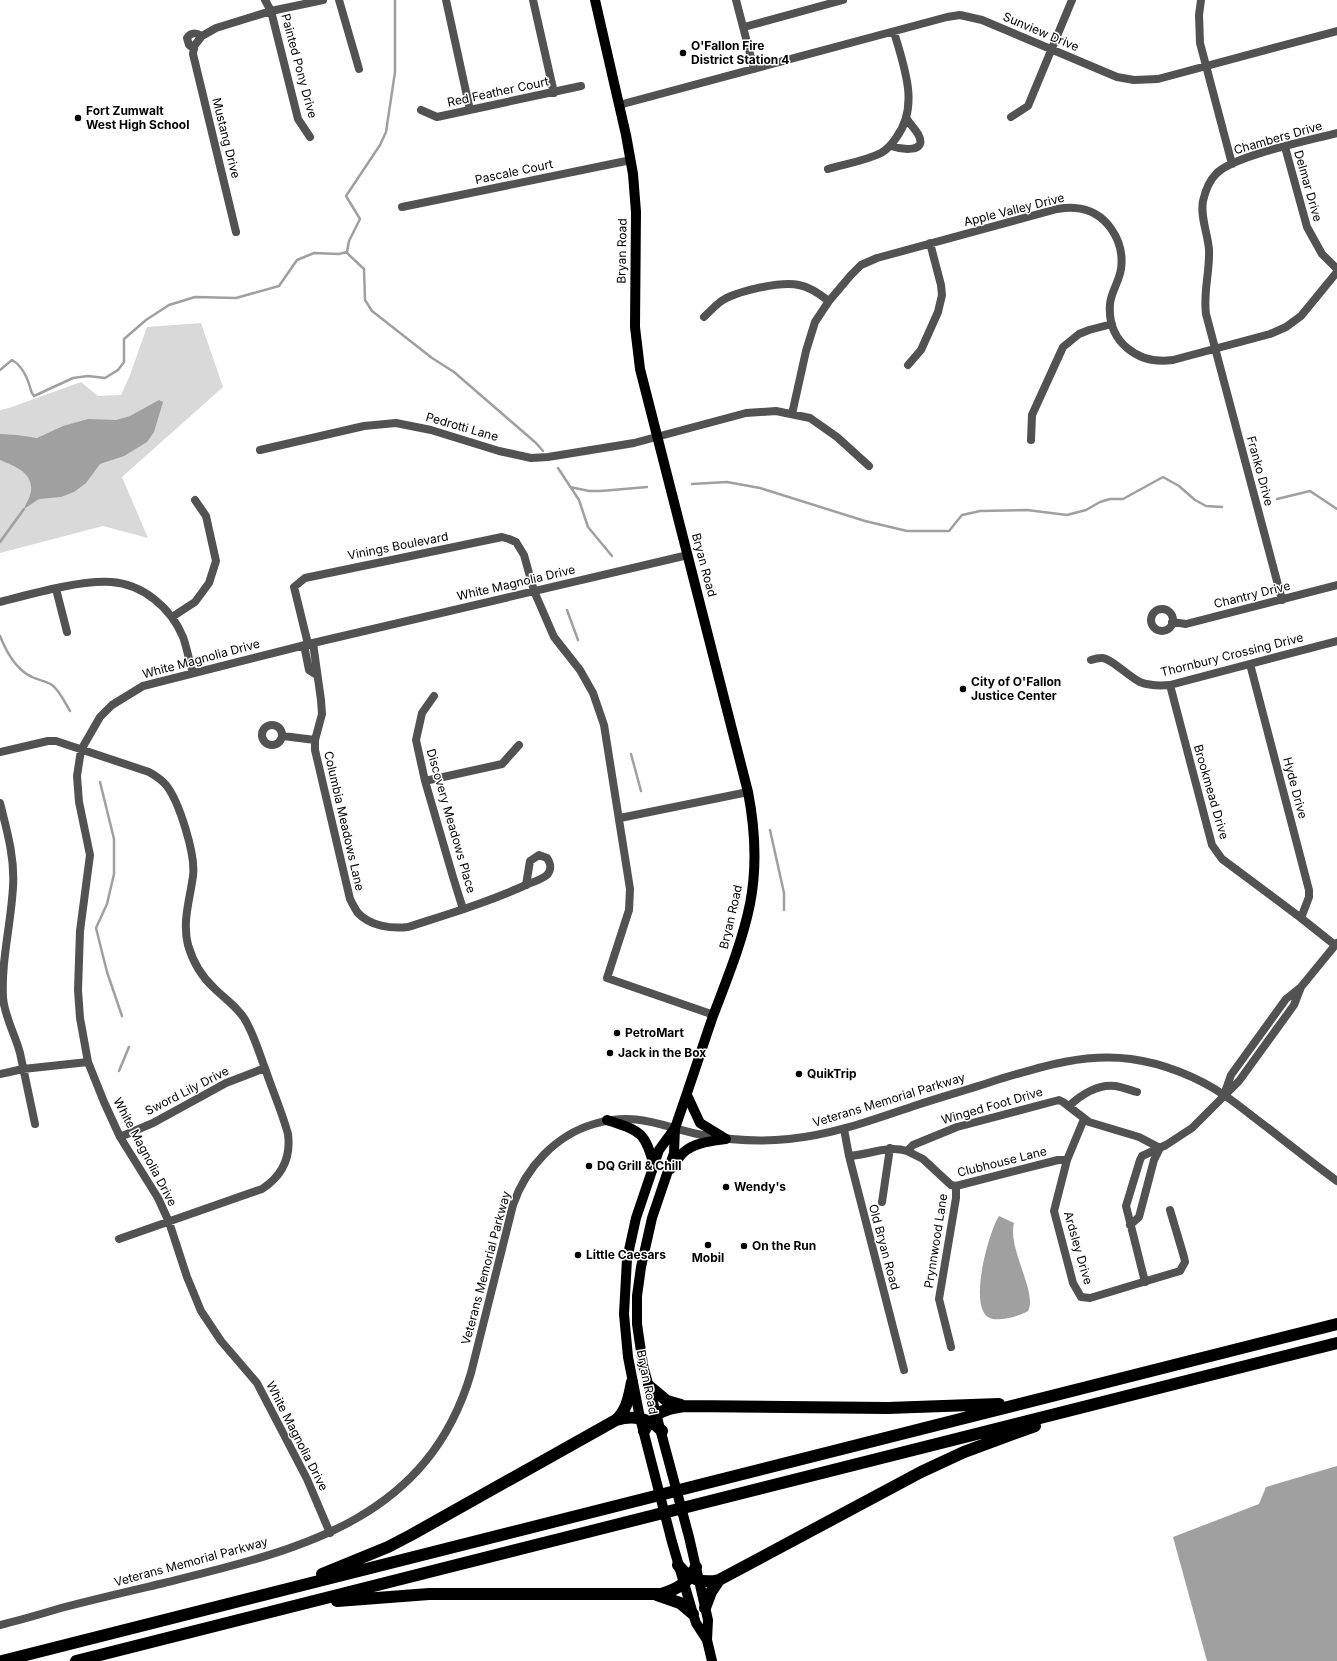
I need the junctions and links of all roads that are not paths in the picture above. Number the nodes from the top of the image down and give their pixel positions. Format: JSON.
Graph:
{"nodes":[{"id":1,"x":265,"y":0,"type":"edge"},
{"id":2,"x":324,"y":0,"type":"edge"},
{"id":3,"x":339,"y":0,"type":"edge"},
{"id":4,"x":446,"y":0,"type":"edge"},
{"id":5,"x":533,"y":0,"type":"edge"},
{"id":6,"x":595,"y":0,"type":"edge"},
{"id":7,"x":736,"y":0,"type":"edge"},
{"id":8,"x":844,"y":0,"type":"edge"},
{"id":9,"x":1072,"y":0,"type":"edge"},
{"id":10,"x":1201,"y":0,"type":"edge"},
{"id":11,"x":271,"y":11,"type":"junction"},
{"id":12,"x":744,"y":27,"type":"junction"},
{"id":13,"x":1337,"y":31,"type":"edge"},
{"id":14,"x":894,"y":32,"type":"junction"},
{"id":15,"x":1052,"y":49,"type":"junction"},
{"id":16,"x":1206,"y":67,"type":"junction"},
{"id":17,"x":359,"y":69,"type":"dead end"},
{"id":18,"x":754,"y":69,"type":"junction"},
{"id":19,"x":581,"y":86,"type":"dead end"},
{"id":20,"x":554,"y":93,"type":"junction"},
{"id":21,"x":619,"y":105,"type":"junction"},
{"id":22,"x":421,"y":110,"type":"dead end"},
{"id":23,"x":470,"y":110,"type":"junction"},
{"id":24,"x":1011,"y":118,"type":"dead end"},
{"id":25,"x":907,"y":119,"type":"junction"},
{"id":26,"x":1337,"y":133,"type":"edge"},
{"id":27,"x":310,"y":137,"type":"dead end"},
{"id":28,"x":891,"y":146,"type":"junction"},
{"id":29,"x":1285,"y":147,"type":"junction"},
{"id":30,"x":631,"y":160,"type":"junction"},
{"id":31,"x":1232,"y":164,"type":"junction"},
{"id":32,"x":828,"y":169,"type":"dead end"},
{"id":33,"x":402,"y":207,"type":"dead end"},
{"id":34,"x":236,"y":232,"type":"dead end"},
{"id":35,"x":930,"y":243,"type":"junction"},
{"id":36,"x":1337,"y":269,"type":"edge"},
{"id":37,"x":1337,"y":272,"type":"edge"},
{"id":38,"x":829,"y":301,"type":"junction"},
{"id":39,"x":704,"y":317,"type":"dead end"},
{"id":40,"x":1112,"y":324,"type":"junction"},
{"id":41,"x":1215,"y":348,"type":"junction"},
{"id":42,"x":908,"y":365,"type":"dead end"},
{"id":43,"x":792,"y":414,"type":"junction"},
{"id":44,"x":657,"y":437,"type":"junction"},
{"id":45,"x":1031,"y":440,"type":"dead end"},
{"id":46,"x":260,"y":450,"type":"dead end"},
{"id":47,"x":870,"y":466,"type":"dead end"},
{"id":48,"x":195,"y":500,"type":"dead end"},
{"id":49,"x":688,"y":555,"type":"junction"},
{"id":50,"x":1337,"y":585,"type":"edge"},
{"id":51,"x":56,"y":589,"type":"junction"},
{"id":52,"x":534,"y":591,"type":"junction"},
{"id":53,"x":1282,"y":600,"type":"junction"},
{"id":54,"x":0,"y":602,"type":"edge"},
{"id":55,"x":172,"y":617,"type":"junction"},
{"id":56,"x":1172,"y":622,"type":"dead end"},
{"id":57,"x":67,"y":632,"type":"dead end"},
{"id":58,"x":1337,"y":641,"type":"edge"},
{"id":59,"x":308,"y":644,"type":"junction"},
{"id":60,"x":1091,"y":660,"type":"dead end"},
{"id":61,"x":1250,"y":664,"type":"junction"},
{"id":62,"x":193,"y":673,"type":"junction"},
{"id":63,"x":1170,"y":685,"type":"junction"},
{"id":64,"x":434,"y":696,"type":"dead end"},
{"id":65,"x":283,"y":736,"type":"dead end"},
{"id":66,"x":315,"y":740,"type":"junction"},
{"id":67,"x":519,"y":745,"type":"dead end"},
{"id":68,"x":81,"y":750,"type":"junction"},
{"id":69,"x":0,"y":752,"type":"edge"},
{"id":70,"x":425,"y":781,"type":"junction"},
{"id":71,"x":748,"y":792,"type":"junction"},
{"id":72,"x":0,"y":803,"type":"edge"},
{"id":73,"x":620,"y":818,"type":"junction"},
{"id":74,"x":526,"y":885,"type":"dead end"},
{"id":75,"x":463,"y":909,"type":"junction"},
{"id":76,"x":1301,"y":918,"type":"junction"},
{"id":77,"x":1336,"y":944,"type":"edge"},
{"id":78,"x":714,"y":1015,"type":"junction"},
{"id":79,"x":88,"y":1062,"type":"junction"},
{"id":80,"x":265,"y":1068,"type":"junction"},
{"id":81,"x":23,"y":1069,"type":"junction"},
{"id":82,"x":0,"y":1074,"type":"edge"},
{"id":83,"x":1137,"y":1092,"type":"dead end"},
{"id":84,"x":1224,"y":1094,"type":"junction"},
{"id":85,"x":687,"y":1095,"type":"junction"},
{"id":86,"x":1069,"y":1106,"type":"junction"},
{"id":87,"x":1084,"y":1119,"type":"junction"},
{"id":88,"x":607,"y":1120,"type":"junction"},
{"id":89,"x":35,"y":1124,"type":"dead end"},
{"id":90,"x":675,"y":1128,"type":"junction"},
{"id":91,"x":844,"y":1129,"type":"junction"},
{"id":92,"x":120,"y":1137,"type":"junction"},
{"id":93,"x":726,"y":1139,"type":"junction"},
{"id":94,"x":890,"y":1148,"type":"junction"},
{"id":95,"x":1160,"y":1148,"type":"junction"},
{"id":96,"x":907,"y":1151,"type":"junction"},
{"id":97,"x":849,"y":1156,"type":"junction"},
{"id":98,"x":1067,"y":1160,"type":"junction"},
{"id":99,"x":654,"y":1166,"type":"junction"},
{"id":100,"x":666,"y":1176,"type":"junction"},
{"id":101,"x":1337,"y":1181,"type":"edge"},
{"id":102,"x":956,"y":1186,"type":"junction"},
{"id":103,"x":882,"y":1202,"type":"dead end"},
{"id":104,"x":1170,"y":1210,"type":"dead end"},
{"id":105,"x":169,"y":1222,"type":"junction"},
{"id":106,"x":1130,"y":1225,"type":"junction"},
{"id":107,"x":119,"y":1239,"type":"dead end"},
{"id":108,"x":1145,"y":1282,"type":"junction"},
{"id":109,"x":1337,"y":1324,"type":"edge"},
{"id":110,"x":1337,"y":1343,"type":"edge"},
{"id":111,"x":951,"y":1347,"type":"dead end"},
{"id":112,"x":904,"y":1370,"type":"dead end"},
{"id":113,"x":632,"y":1382,"type":"junction"},
{"id":114,"x":649,"y":1386,"type":"junction"},
{"id":115,"x":1024,"y":1404,"type":"junction"},
{"id":116,"x":1091,"y":1405,"type":"junction"},
{"id":117,"x":684,"y":1406,"type":"junction"},
{"id":118,"x":616,"y":1420,"type":"junction"},
{"id":119,"x":648,"y":1421,"type":"junction"},
{"id":120,"x":662,"y":1431,"type":"joint"},
{"id":121,"x":330,"y":1533,"type":"junction"},
{"id":122,"x":678,"y":1565,"type":"joint"},
{"id":123,"x":692,"y":1577,"type":"junction"},
{"id":124,"x":719,"y":1580,"type":"junction"},
{"id":125,"x":294,"y":1587,"type":"junction"},
{"id":126,"x":654,"y":1594,"type":"junction"},
{"id":127,"x":290,"y":1607,"type":"junction"},
{"id":128,"x":705,"y":1608,"type":"junction"},
{"id":129,"x":693,"y":1614,"type":"junction"},
{"id":130,"x":0,"y":1625,"type":"edge"},
{"id":131,"x":707,"y":1640,"type":"junction"},
{"id":132,"x":2,"y":1661,"type":"edge"},
{"id":133,"x":76,"y":1661,"type":"edge"},
{"id":134,"x":712,"y":1661,"type":"edge"}],
"edges":[{"from":1,"to":11,"type":"street","name":"Painted Pony Drive"},
{"from":2,"to":11,"type":"street","name":"Mustang Drive"},
{"from":3,"to":17,"type":"street"},
{"from":4,"to":23,"type":"street"},
{"from":5,"to":20,"type":"street"},
{"from":6,"to":21,"type":"main road","name":"Bryan Road"},
{"from":7,"to":12,"type":"street"},
{"from":8,"to":12,"type":"street"},
{"from":9,"to":15,"type":"street"},
{"from":10,"to":16,"type":"street"},
{"from":11,"to":27,"type":"street","name":"Painted Pony Drive"},
{"from":11,"to":34,"type":"street","name":"Mustang Drive"},
{"from":12,"to":18,"type":"street"},
{"from":13,"to":16,"type":"street","name":"Sunview Drive"},
{"from":14,"to":15,"type":"street","name":"Sunview Drive"},
{"from":14,"to":18,"type":"street","name":"Sunview Drive"},
{"from":14,"to":25,"type":"street"},
{"from":15,"to":16,"type":"street","name":"Sunview Drive"},
{"from":15,"to":24,"type":"street"},
{"from":16,"to":31,"type":"street"},
{"from":18,"to":21,"type":"street","name":"Sunview Drive"},
{"from":19,"to":20,"type":"street","name":"Red Feather Court"},
{"from":20,"to":23,"type":"street","name":"Red Feather Court"},
{"from":21,"to":30,"type":"main road","name":"Bryan Road"},
{"from":22,"to":23,"type":"street","name":"Red Feather Court"},
{"from":25,"to":28,"type":"street"},
{"from":25,"to":28,"type":"street"},
{"from":26,"to":29,"type":"street","name":"Chambers Drive"},
{"from":28,"to":32,"type":"street"},
{"from":29,"to":31,"type":"street","name":"Chambers Drive"},
{"from":29,"to":36,"type":"street","name":"Delmar Drive"},
{"from":30,"to":33,"type":"street","name":"Pascale Court"},
{"from":30,"to":44,"type":"main road","name":"Bryan Road"},
{"from":31,"to":41,"type":"street","name":"Chambers Drive"},
{"from":35,"to":38,"type":"street","name":"Apple Valley Drive"},
{"from":35,"to":40,"type":"street","name":"Apple Valley Drive"},
{"from":35,"to":42,"type":"street"},
{"from":37,"to":41,"type":"street","name":"Apple Valley Drive"},
{"from":38,"to":39,"type":"street"},
{"from":38,"to":43,"type":"street","name":"Apple Valley Drive"},
{"from":40,"to":41,"type":"street","name":"Apple Valley Drive"},
{"from":40,"to":45,"type":"street"},
{"from":41,"to":53,"type":"street","name":"Franko Drive"},
{"from":43,"to":44,"type":"street","name":"Pedrotti Lane"},
{"from":43,"to":47,"type":"street","name":"Pedrotti Lane"},
{"from":44,"to":46,"type":"street","name":"Pedrotti Lane"},
{"from":44,"to":49,"type":"main road","name":"Bryan Road"},
{"from":48,"to":55,"type":"street"},
{"from":49,"to":52,"type":"street","name":"White Magnolia Drive"},
{"from":49,"to":71,"type":"main road","name":"Bryan Road"},
{"from":50,"to":53,"type":"street","name":"Chantry Drive"},
{"from":51,"to":54,"type":"street"},
{"from":51,"to":55,"type":"street"},
{"from":51,"to":57,"type":"street"},
{"from":52,"to":59,"type":"street","name":"White Magnolia Drive"},
{"from":52,"to":59,"type":"street","name":"Vinings Boulevard"},
{"from":52,"to":73,"type":"street"},
{"from":53,"to":56,"type":"street","name":"Chantry Drive"},
{"from":55,"to":62,"type":"street"},
{"from":58,"to":61,"type":"street","name":"Thornbury Crossing Drive"},
{"from":59,"to":62,"type":"street","name":"White Magnolia Drive"},
{"from":59,"to":66,"type":"street","name":"Columbia Meadows Lane"},
{"from":60,"to":63,"type":"street","name":"Thornbury Crossing Drive"},
{"from":61,"to":63,"type":"street","name":"Thornbury Crossing Drive"},
{"from":61,"to":76,"type":"street","name":"Hyde Drive"},
{"from":62,"to":68,"type":"street","name":"White Magnolia Drive"},
{"from":63,"to":76,"type":"street","name":"Brookmead Drive"},
{"from":64,"to":70,"type":"street","name":"Discovery Meadows Place"},
{"from":65,"to":66,"type":"street"},
{"from":66,"to":75,"type":"street","name":"Columbia Meadows Lane"},
{"from":67,"to":70,"type":"street"},
{"from":68,"to":69,"type":"street"},
{"from":68,"to":79,"type":"street","name":"White Magnolia Drive"},
{"from":68,"to":80,"type":"street"},
{"from":70,"to":75,"type":"street","name":"Discovery Meadows Place"},
{"from":71,"to":73,"type":"street"},
{"from":71,"to":78,"type":"main road","name":"Bryan Road"},
{"from":72,"to":81,"type":"street"},
{"from":73,"to":78,"type":"street"},
{"from":74,"to":75,"type":"street","name":"Columbia Meadows Lane"},
{"from":76,"to":77,"type":"street","name":"Brookmead Drive"},
{"from":77,"to":84,"type":"street"},
{"from":78,"to":85,"type":"main road","name":"Bryan Road"},
{"from":79,"to":81,"type":"street"},
{"from":79,"to":92,"type":"street","name":"White Magnolia Drive"},
{"from":80,"to":92,"type":"street","name":"Sword Lily Drive"},
{"from":80,"to":105,"type":"street"},
{"from":81,"to":82,"type":"street"},
{"from":81,"to":89,"type":"street"},
{"from":83,"to":86,"type":"street"},
{"from":84,"to":91,"type":"street","name":"Veterans Memorial Parkway"},
{"from":84,"to":95,"type":"street"},
{"from":84,"to":101,"type":"street","name":"Veterans Memorial Parkway"},
{"from":85,"to":90,"type":"main road","name":"Bryan Road"},
{"from":85,"to":93,"type":"main road"},
{"from":86,"to":87,"type":"street","name":"Winged Foot Drive"},
{"from":86,"to":96,"type":"street","name":"Winged Foot Drive"},
{"from":87,"to":95,"type":"street","name":"Winged Foot Drive"},
{"from":87,"to":98,"type":"street","name":"Ardsley Drive"},
{"from":88,"to":90,"type":"street","name":"Veterans Memorial Parkway"},
{"from":88,"to":99,"type":"main road"},
{"from":88,"to":121,"type":"street","name":"Veterans Memorial Parkway"},
{"from":90,"to":93,"type":"street","name":"Veterans Memorial Parkway"},
{"from":90,"to":99,"type":"main road","name":"Bryan Road"},
{"from":90,"to":100,"type":"main road","name":"Bryan Road"},
{"from":91,"to":93,"type":"street","name":"Veterans Memorial Parkway"},
{"from":91,"to":97,"type":"street","name":"Old Bryan Road"},
{"from":92,"to":105,"type":"street","name":"White Magnolia Drive"},
{"from":93,"to":100,"type":"main road"},
{"from":94,"to":96,"type":"street"},
{"from":94,"to":97,"type":"street"},
{"from":94,"to":103,"type":"street"},
{"from":95,"to":106,"type":"street"},
{"from":95,"to":106,"type":"street"},
{"from":96,"to":102,"type":"street","name":"Clubhouse Lane"},
{"from":97,"to":112,"type":"street","name":"Old Bryan Road"},
{"from":98,"to":102,"type":"street","name":"Clubhouse Lane"},
{"from":98,"to":108,"type":"street","name":"Ardsley Drive"},
{"from":99,"to":113,"type":"main road","name":"Bryan Road"},
{"from":100,"to":114,"type":"main road","name":"Bryan Road"},
{"from":102,"to":111,"type":"street","name":"Prynnwood Lane"},
{"from":104,"to":108,"type":"street"},
{"from":105,"to":107,"type":"street"},
{"from":105,"to":121,"type":"street","name":"White Magnolia Drive"},
{"from":106,"to":108,"type":"street"},
{"from":109,"to":115,"type":"highway"},
{"from":110,"to":116,"type":"highway"},
{"from":113,"to":118,"type":"highway"},
{"from":113,"to":119,"type":"main road","name":"Bryan Road"},
{"from":114,"to":117,"type":"highway"},
{"from":114,"to":119,"type":"main road","name":"Bryan Road"},
{"from":115,"to":117,"type":"highway"},
{"from":115,"to":125,"type":"highway"},
{"from":116,"to":124,"type":"highway"},
{"from":116,"to":127,"type":"highway"},
{"from":117,"to":119,"type":"highway"},
{"from":118,"to":119,"type":"highway"},
{"from":118,"to":125,"type":"highway"},
{"from":119,"to":120,"type":"highway"},
{"from":119,"to":122,"type":"main road","name":"Bryan Road"},
{"from":120,"to":123,"type":"main road"},
{"from":121,"to":130,"type":"street","name":"Veterans Memorial Parkway"},
{"from":122,"to":123,"type":"highway"},
{"from":123,"to":124,"type":"highway"},
{"from":123,"to":126,"type":"highway"},
{"from":123,"to":128,"type":"main road"},
{"from":123,"to":129,"type":"main road"},
{"from":124,"to":128,"type":"highway"},
{"from":125,"to":132,"type":"highway"},
{"from":126,"to":127,"type":"highway"},
{"from":126,"to":129,"type":"highway"},
{"from":127,"to":133,"type":"highway"},
{"from":128,"to":131,"type":"main road"},
{"from":129,"to":131,"type":"main road"},
{"from":131,"to":134,"type":"main road"}]}
